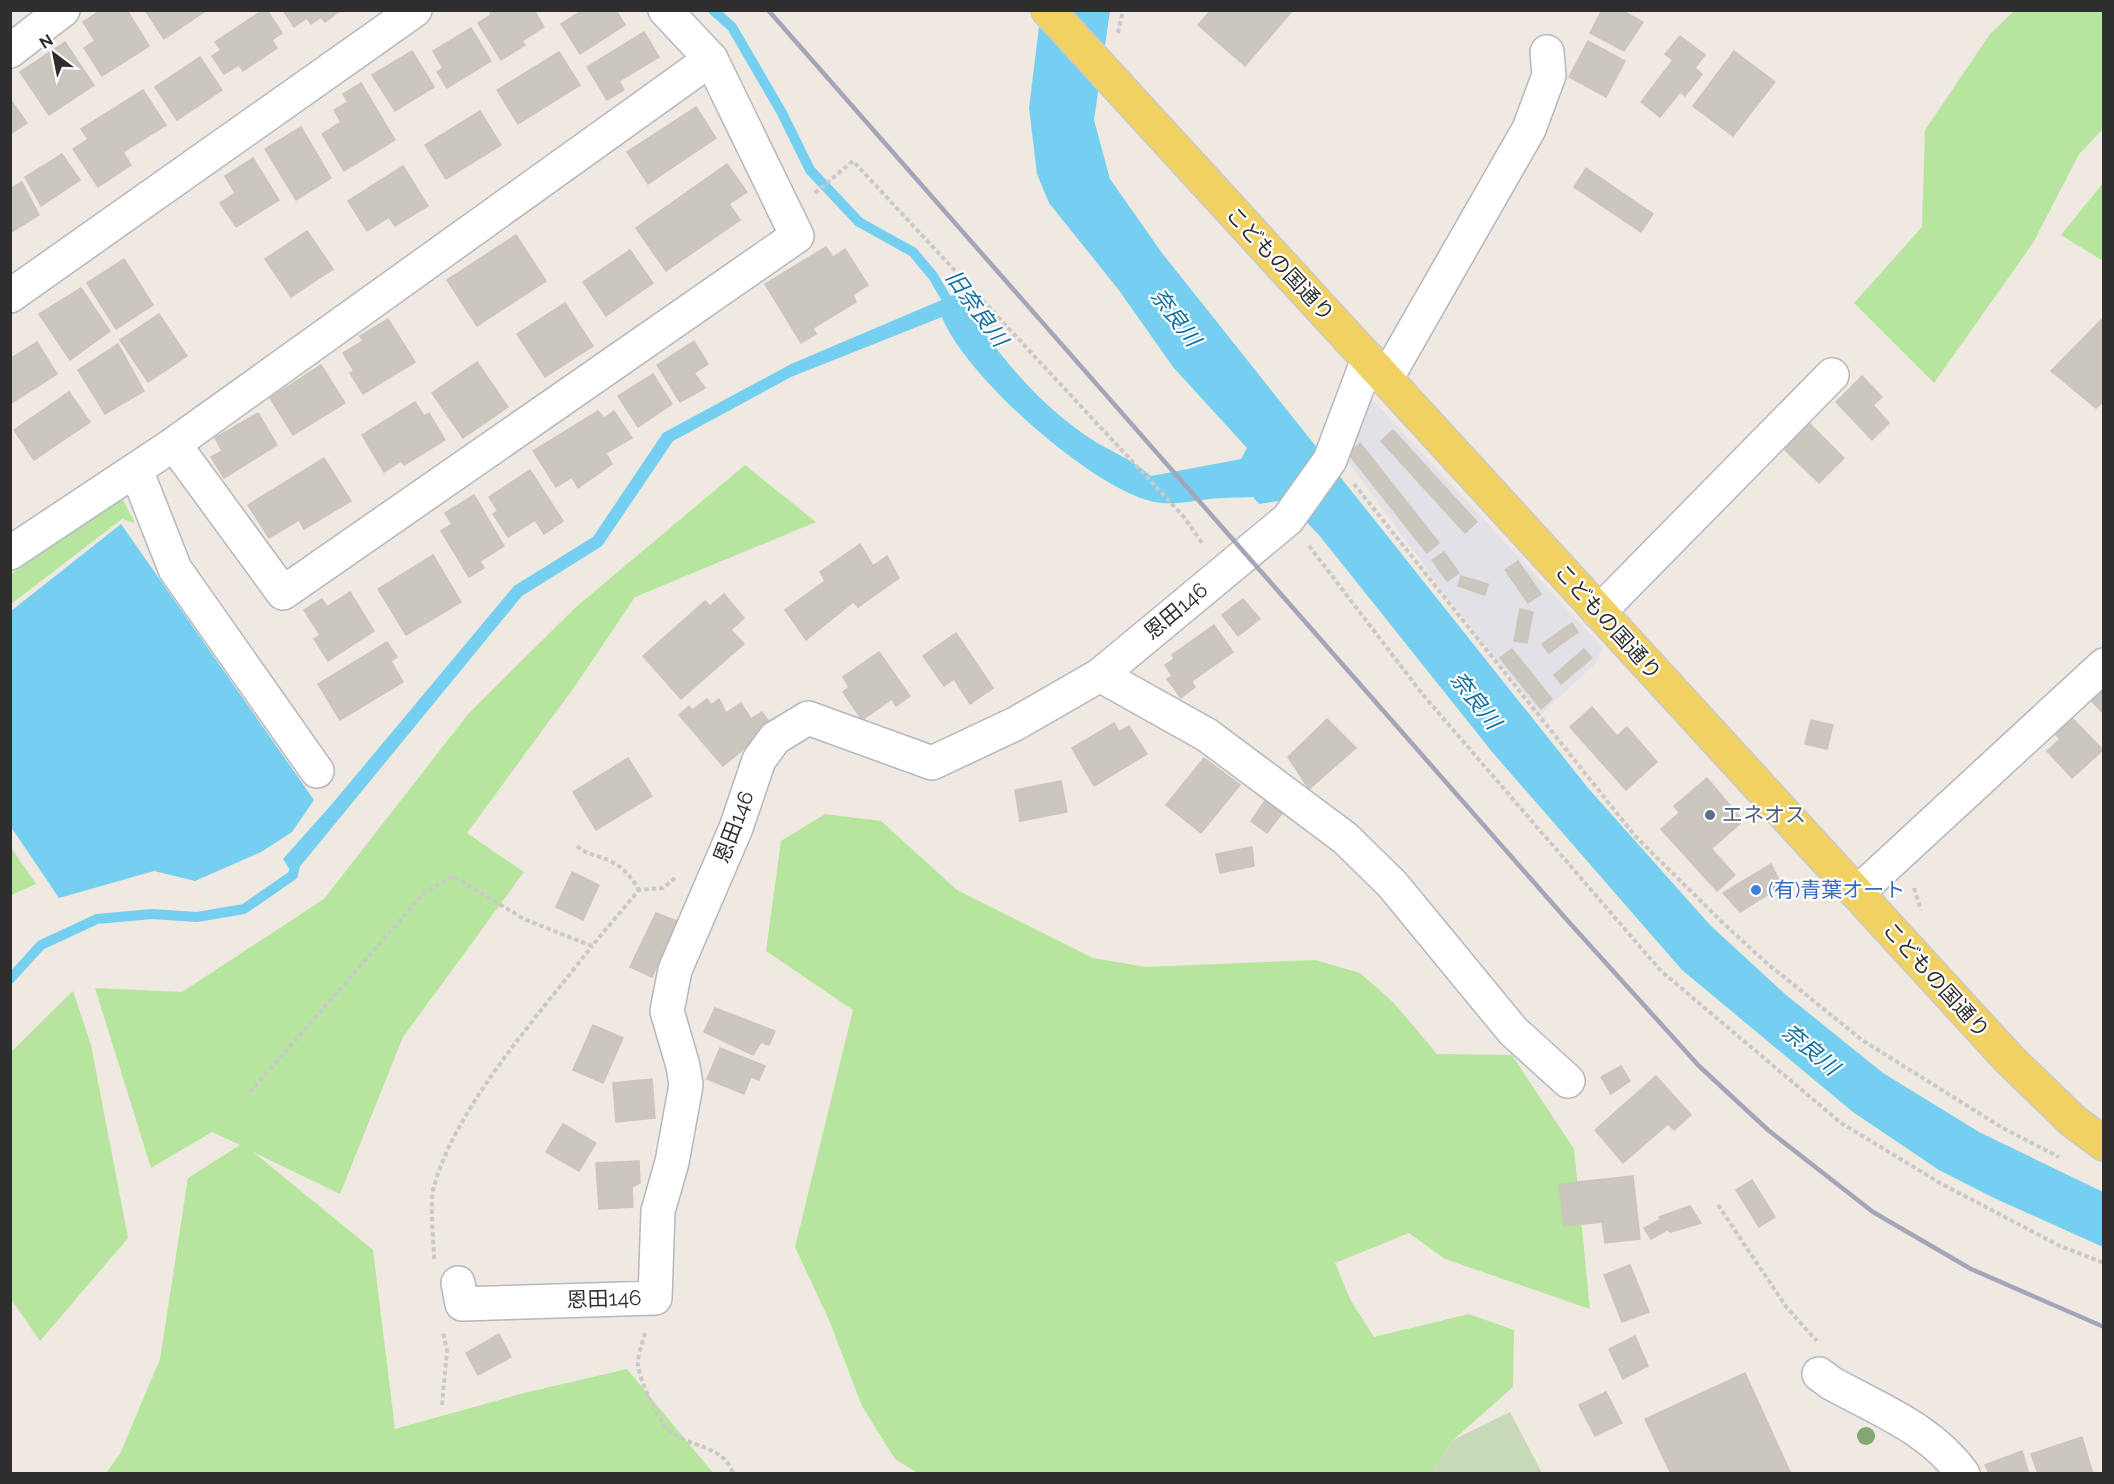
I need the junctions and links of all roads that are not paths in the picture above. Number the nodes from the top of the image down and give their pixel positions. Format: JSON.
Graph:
{"nodes":[{"id":1,"x":63,"y":10,"type":"edge"},
{"id":2,"x":415,"y":10,"type":"edge"},
{"id":3,"x":665,"y":10,"type":"edge"},
{"id":4,"x":1048,"y":10,"type":"edge"},
{"id":5,"x":10,"y":51,"type":"edge"},
{"id":6,"x":1547,"y":52,"type":"dead end"},
{"id":7,"x":711,"y":59,"type":"junction"},
{"id":8,"x":10,"y":296,"type":"edge"},
{"id":9,"x":1377,"y":369,"type":"junction"},
{"id":10,"x":1832,"y":375,"type":"dead end"},
{"id":11,"x":174,"y":444,"type":"junction"},
{"id":12,"x":136,"y":470,"type":"junction"},
{"id":13,"x":10,"y":553,"type":"edge"},
{"id":14,"x":1599,"y":612,"type":"junction"},
{"id":15,"x":2103,"y":665,"type":"edge"},
{"id":16,"x":1100,"y":675,"type":"junction"},
{"id":17,"x":317,"y":771,"type":"dead end"},
{"id":18,"x":1857,"y":893,"type":"junction"},
{"id":19,"x":1568,"y":1081,"type":"dead end"},
{"id":20,"x":2103,"y":1144,"type":"edge"},
{"id":21,"x":452,"y":1302,"type":"road end"},
{"id":22,"x":1820,"y":1359,"type":"road end"},
{"id":23,"x":1963,"y":1473,"type":"edge"}],
"edges":[{"from":1,"to":5,"type":"street"},
{"from":2,"to":8,"type":"street"},
{"from":3,"to":7,"type":"street"},
{"from":4,"to":9,"type":"main road","name":"こどもの国通り"},
{"from":6,"to":9,"type":"street","name":"恩田146"},
{"from":7,"to":11,"type":"street"},
{"from":7,"to":11,"type":"street"},
{"from":9,"to":14,"type":"main road","name":"こどもの国通り"},
{"from":9,"to":16,"type":"street","name":"恩田146"},
{"from":10,"to":14,"type":"street"},
{"from":11,"to":12,"type":"street"},
{"from":12,"to":13,"type":"street"},
{"from":12,"to":17,"type":"street"},
{"from":14,"to":18,"type":"main road","name":"こどもの国通り"},
{"from":15,"to":18,"type":"street"},
{"from":16,"to":19,"type":"street"},
{"from":16,"to":21,"type":"street","name":"恩田146"},
{"from":18,"to":20,"type":"main road","name":"こどもの国通り"},
{"from":22,"to":23,"type":"street"}]}
